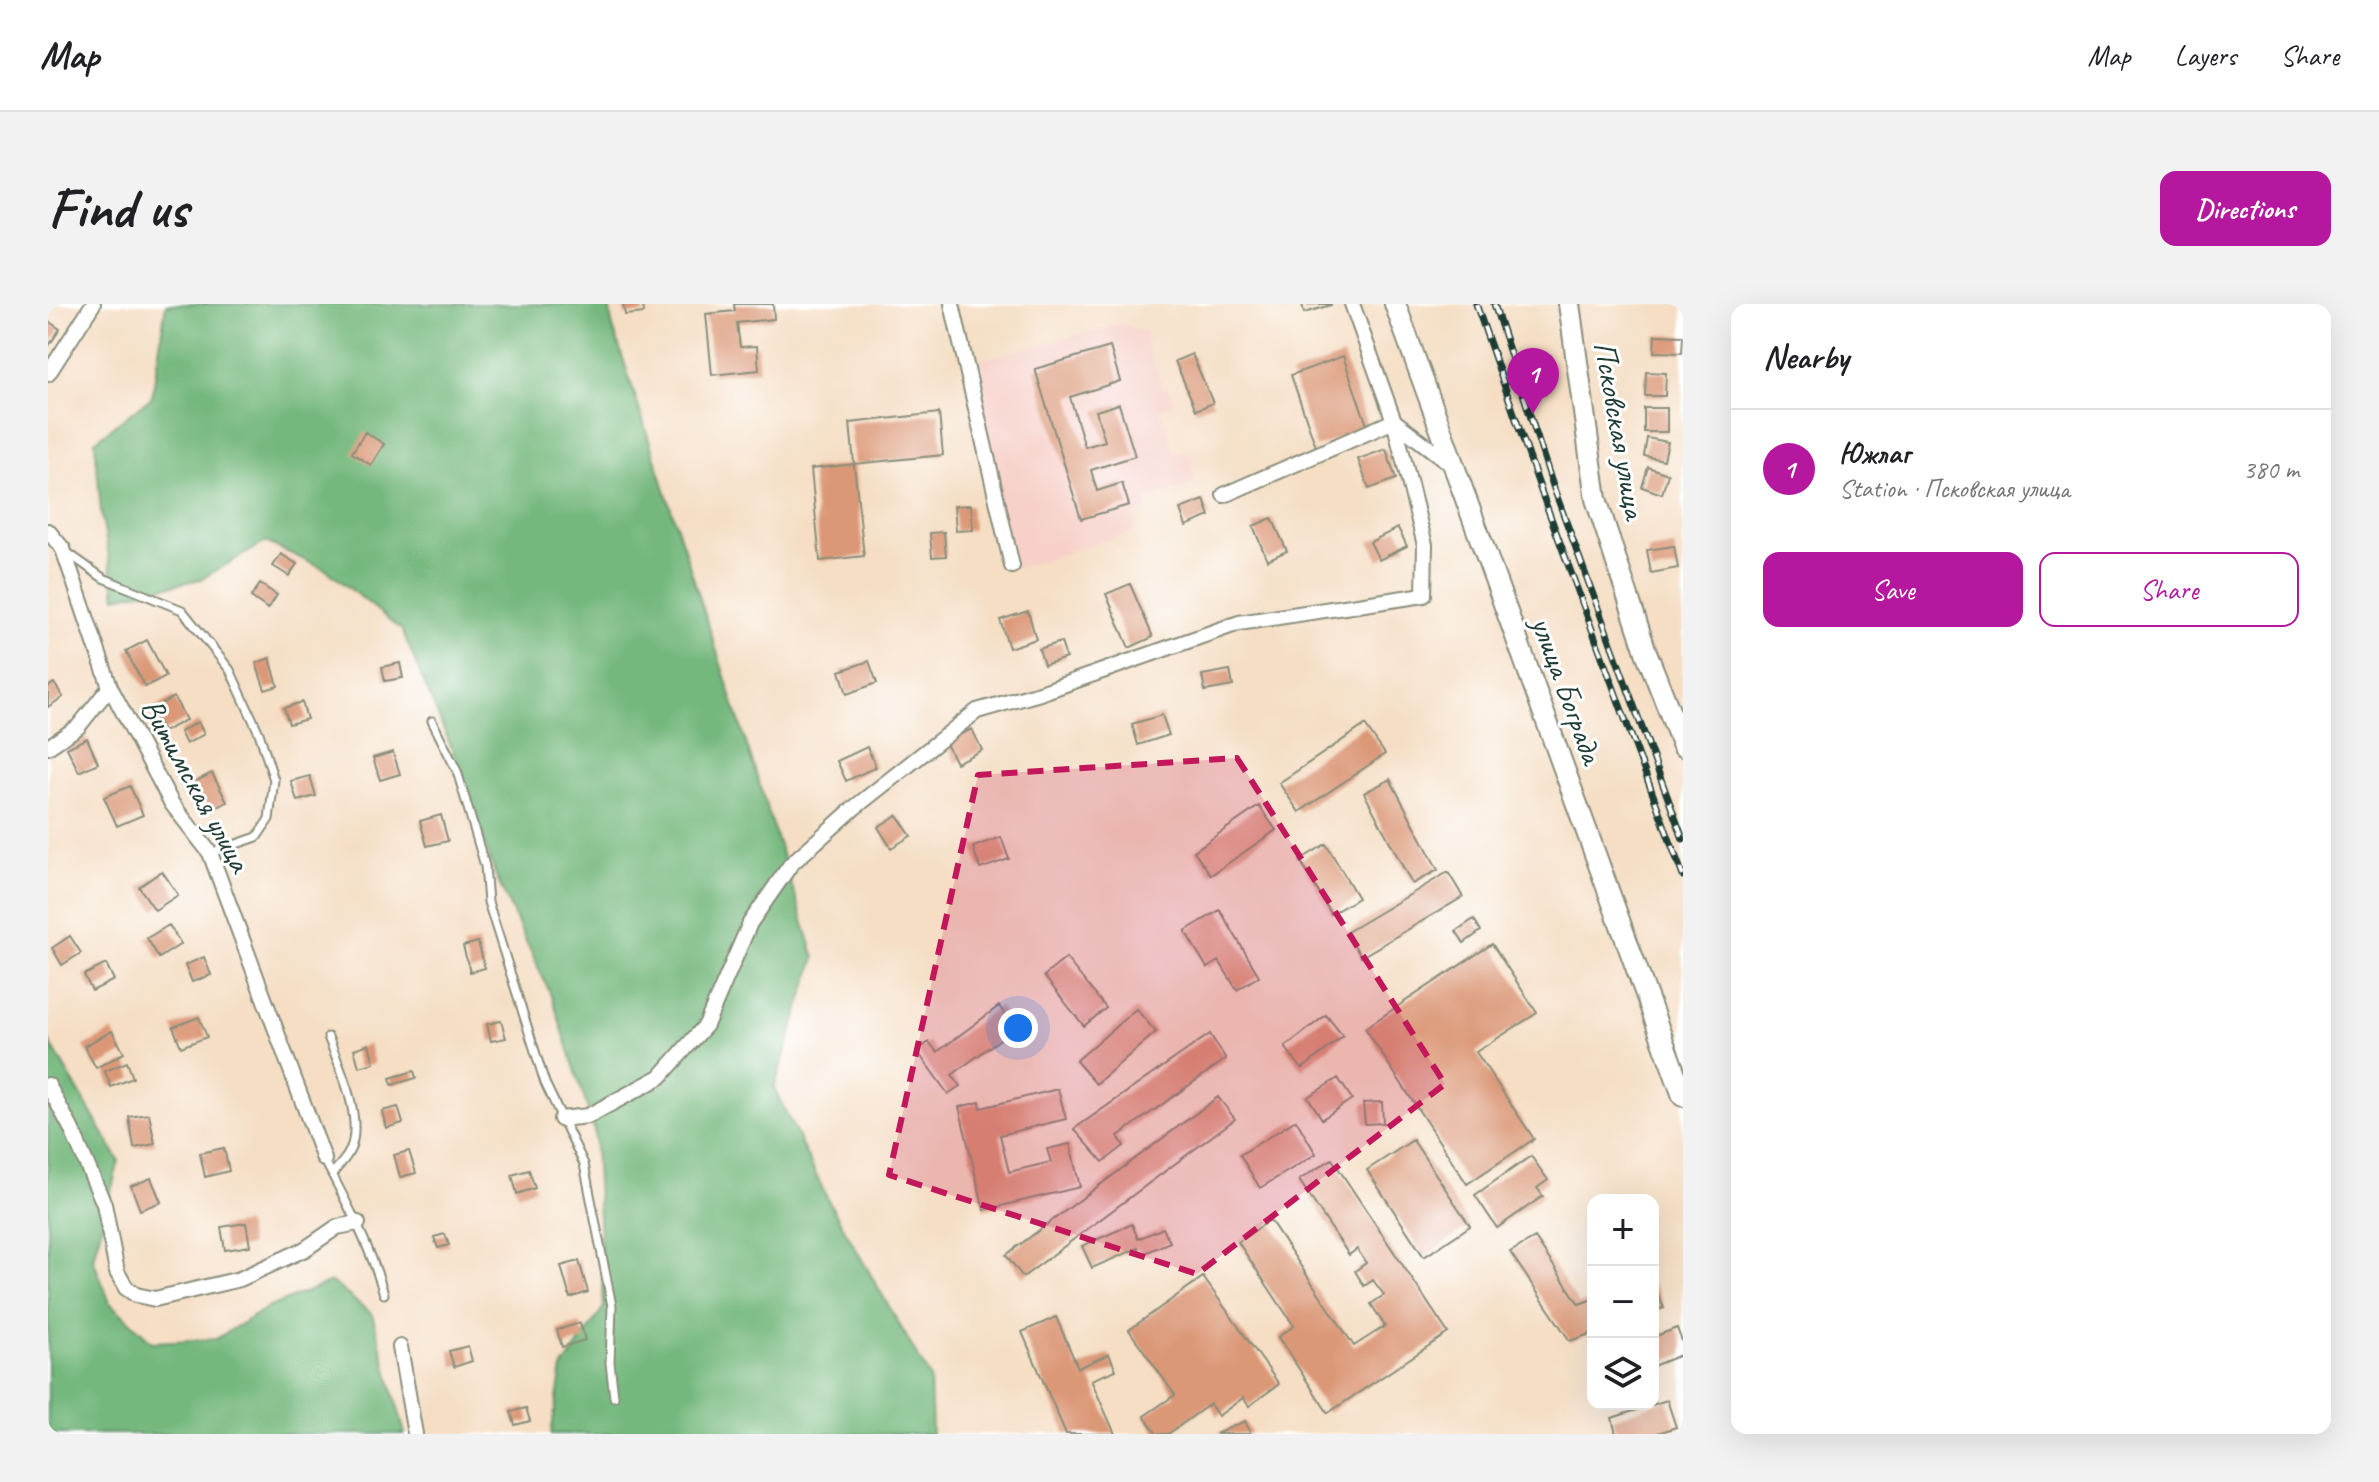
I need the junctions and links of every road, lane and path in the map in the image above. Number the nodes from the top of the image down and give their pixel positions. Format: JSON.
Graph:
{"nodes":[{"id":1,"x":93,"y":304,"type":"edge"},
{"id":2,"x":952,"y":304,"type":"edge"},
{"id":3,"x":1352,"y":304,"type":"edge"},
{"id":4,"x":1395,"y":304,"type":"edge"},
{"id":5,"x":1569,"y":304,"type":"edge"},
{"id":6,"x":48,"y":374,"type":"edge"},
{"id":7,"x":1394,"y":421,"type":"junction"},
{"id":8,"x":1454,"y":467,"type":"junction"},
{"id":9,"x":1224,"y":495,"type":"dead end"},
{"id":10,"x":48,"y":531,"type":"edge"},
{"id":11,"x":63,"y":549,"type":"junction"},
{"id":12,"x":1012,"y":566,"type":"dead end"},
{"id":13,"x":110,"y":687,"type":"junction"},
{"id":14,"x":432,"y":721,"type":"dead end"},
{"id":15,"x":1683,"y":746,"type":"edge"},
{"id":16,"x":48,"y":747,"type":"edge"},
{"id":17,"x":210,"y":853,"type":"junction"},
{"id":18,"x":328,"y":1037,"type":"dead end"},
{"id":19,"x":48,"y":1085,"type":"edge"},
{"id":20,"x":1683,"y":1096,"type":"edge"},
{"id":21,"x":561,"y":1119,"type":"junction"},
{"id":22,"x":324,"y":1159,"type":"joint"},
{"id":23,"x":332,"y":1174,"type":"junction"},
{"id":24,"x":358,"y":1223,"type":"junction"},
{"id":25,"x":384,"y":1294,"type":"dead end"},
{"id":26,"x":400,"y":1347,"type":"dead end"},
{"id":27,"x":614,"y":1397,"type":"dead end"},
{"id":28,"x":415,"y":1434,"type":"edge"}],
"edges":[{"from":1,"to":6,"type":"street"},
{"from":2,"to":12,"type":"street"},
{"from":3,"to":7,"type":"street"},
{"from":4,"to":8,"type":"main road","name":"улица Бограда"},
{"from":5,"to":15,"type":"main road","name":"Псковская улица"},
{"from":7,"to":8,"type":"street"},
{"from":7,"to":9,"type":"street"},
{"from":7,"to":21,"type":"street"},
{"from":8,"to":20,"type":"main road","name":"улица Бограда"},
{"from":10,"to":11,"type":"street","name":"Витимская улица"},
{"from":11,"to":13,"type":"street","name":"Витимская улица"},
{"from":11,"to":17,"type":"lane"},
{"from":13,"to":16,"type":"street"},
{"from":13,"to":17,"type":"street","name":"Витимская улица"},
{"from":14,"to":21,"type":"lane"},
{"from":17,"to":22,"type":"street","name":"Витимская улица"},
{"from":18,"to":23,"type":"lane"},
{"from":19,"to":24,"type":"street"},
{"from":21,"to":27,"type":"lane"},
{"from":22,"to":23,"type":"lane"},
{"from":23,"to":24,"type":"lane"},
{"from":24,"to":25,"type":"lane"},
{"from":26,"to":28,"type":"street"}]}
